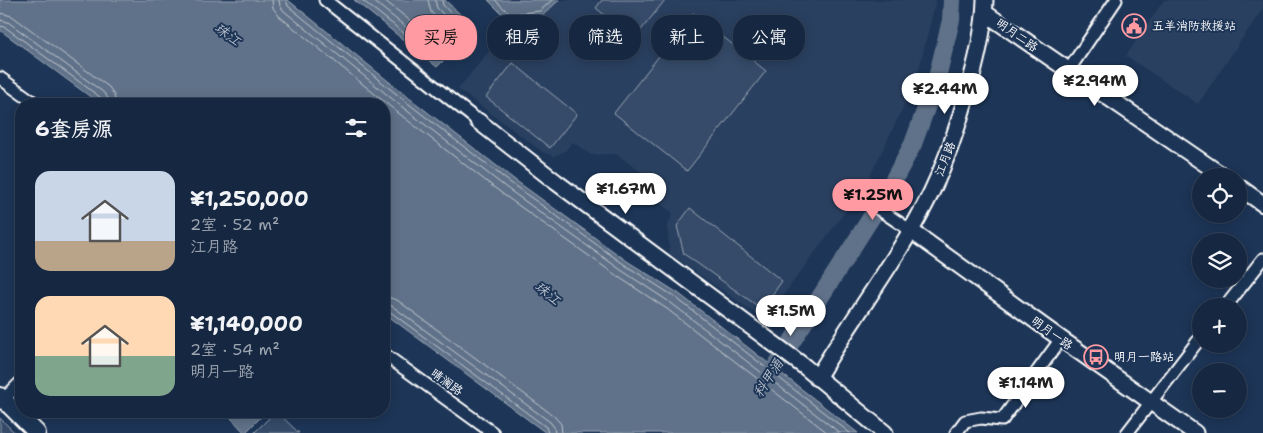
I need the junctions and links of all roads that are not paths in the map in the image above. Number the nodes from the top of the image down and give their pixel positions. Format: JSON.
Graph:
{"nodes":[{"id":1,"x":325,"y":0,"type":"edge"},
{"id":2,"x":1116,"y":0,"type":"edge"},
{"id":3,"x":985,"y":6,"type":"edge"},
{"id":4,"x":1068,"y":71,"type":"junction"},
{"id":5,"x":1,"y":80,"type":"edge"},
{"id":6,"x":27,"y":98,"type":"edge"},
{"id":7,"x":478,"y":121,"type":"joint"},
{"id":8,"x":1211,"y":168,"type":"edge"},
{"id":9,"x":850,"y":190,"type":"dead end"},
{"id":10,"x":1247,"y":193,"type":"edge"},
{"id":11,"x":1263,"y":204,"type":"edge"},
{"id":12,"x":910,"y":230,"type":"junction"},
{"id":13,"x":1263,"y":259,"type":"edge"},
{"id":14,"x":1232,"y":298,"type":"edge"},
{"id":15,"x":1061,"y":339,"type":"junction"},
{"id":16,"x":1192,"y":348,"type":"edge"},
{"id":17,"x":390,"y":358,"type":"edge"},
{"id":18,"x":817,"y":378,"type":"junction"},
{"id":19,"x":15,"y":387,"type":"edge"},
{"id":20,"x":1,"y":399,"type":"edge"},
{"id":21,"x":1150,"y":402,"type":"junction"},
{"id":22,"x":15,"y":412,"type":"edge"},
{"id":23,"x":21,"y":418,"type":"edge"},
{"id":24,"x":37,"y":433,"type":"edge"},
{"id":25,"x":494,"y":433,"type":"edge"},
{"id":26,"x":885,"y":433,"type":"edge"},
{"id":27,"x":956,"y":433,"type":"edge"},
{"id":28,"x":1127,"y":433,"type":"edge"},
{"id":29,"x":1195,"y":433,"type":"edge"}],
"edges":[{"from":1,"to":7,"type":"street"},
{"from":2,"to":4,"type":"street"},
{"from":3,"to":4,"type":"street","name":"明月二路"},
{"from":3,"to":12,"type":"street","name":"江月路"},
{"from":4,"to":8,"type":"street","name":"明月二路"},
{"from":5,"to":6,"type":"street"},
{"from":7,"to":18,"type":"street"},
{"from":9,"to":12,"type":"street"},
{"from":10,"to":11,"type":"street"},
{"from":12,"to":15,"type":"street","name":"明月一路"},
{"from":12,"to":18,"type":"street","name":"江月路"},
{"from":13,"to":14,"type":"street"},
{"from":15,"to":21,"type":"street","name":"明月一路"},
{"from":15,"to":27,"type":"street"},
{"from":16,"to":21,"type":"street"},
{"from":17,"to":25,"type":"street","name":"晴澜路"},
{"from":18,"to":26,"type":"street"},
{"from":19,"to":20,"type":"street"},
{"from":20,"to":22,"type":"main road"},
{"from":21,"to":28,"type":"street"},
{"from":21,"to":29,"type":"street","name":"明月一路"},
{"from":23,"to":24,"type":"main road"}]}
